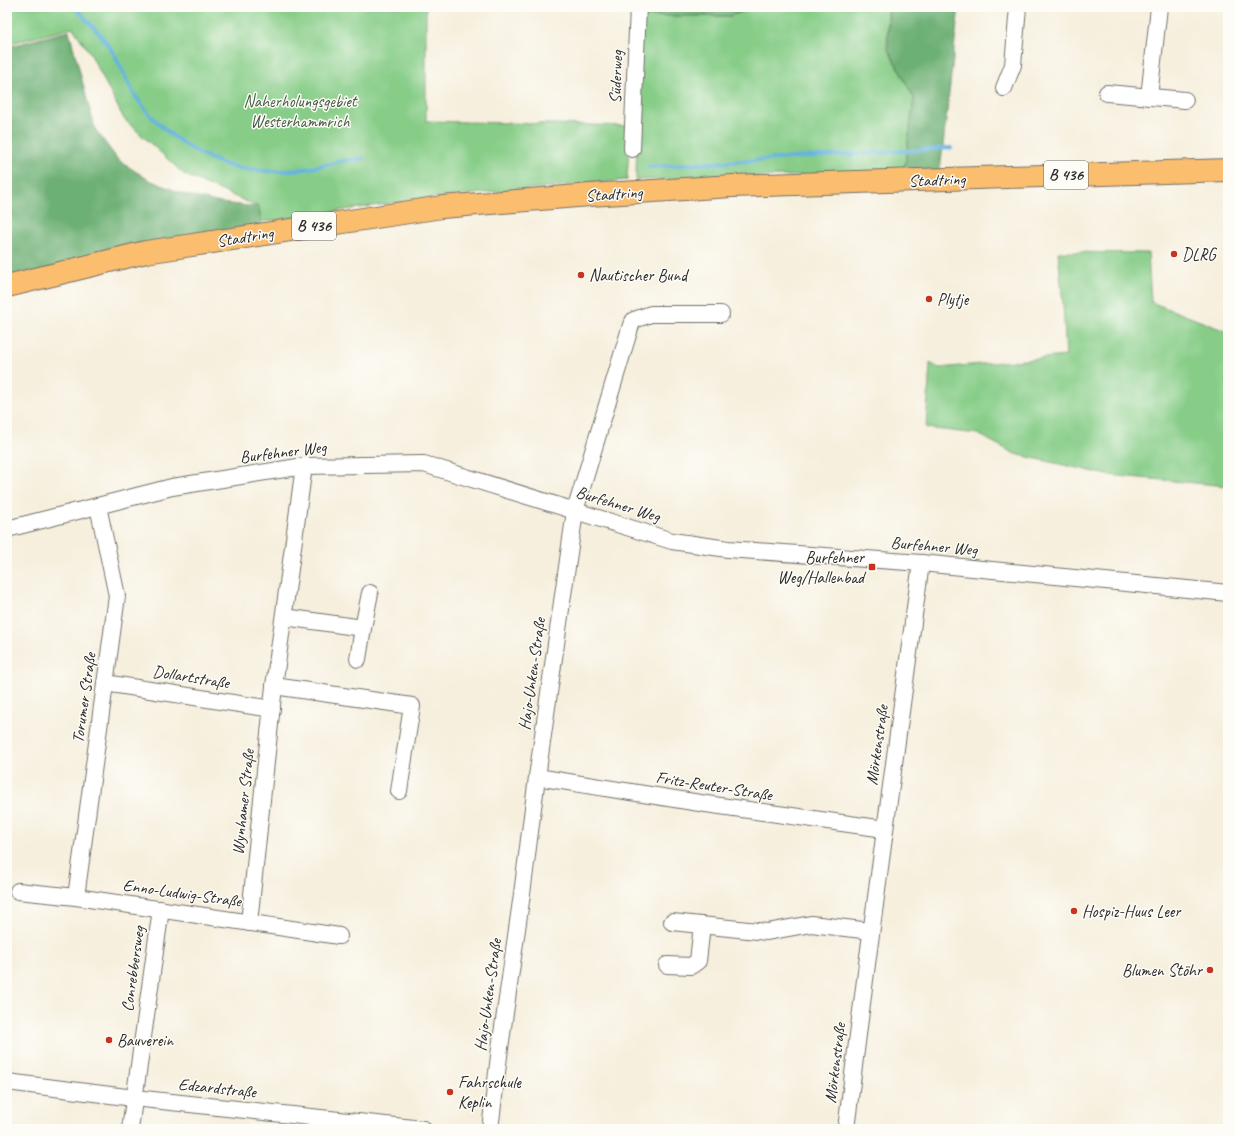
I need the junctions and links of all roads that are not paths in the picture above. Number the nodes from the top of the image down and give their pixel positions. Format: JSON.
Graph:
{"nodes":[{"id":1,"x":638,"y":7,"type":"edge"},
{"id":2,"x":1018,"y":7,"type":"edge"},
{"id":3,"x":1159,"y":7,"type":"edge"},
{"id":4,"x":1004,"y":88,"type":"dead end"},
{"id":5,"x":1107,"y":93,"type":"dead end"},
{"id":6,"x":1149,"y":97,"type":"junction"},
{"id":7,"x":1185,"y":100,"type":"dead end"},
{"id":8,"x":632,"y":149,"type":"dead end"},
{"id":9,"x":1228,"y":170,"type":"edge"},
{"id":10,"x":7,"y":286,"type":"edge"},
{"id":11,"x":721,"y":314,"type":"dead end"},
{"id":12,"x":304,"y":466,"type":"junction"},
{"id":13,"x":98,"y":506,"type":"junction"},
{"id":14,"x":575,"y":511,"type":"junction"},
{"id":15,"x":7,"y":529,"type":"edge"},
{"id":16,"x":921,"y":563,"type":"junction"},
{"id":17,"x":370,"y":593,"type":"dead end"},
{"id":18,"x":1228,"y":593,"type":"edge"},
{"id":19,"x":284,"y":617,"type":"junction"},
{"id":20,"x":363,"y":628,"type":"junction"},
{"id":21,"x":358,"y":659,"type":"dead end"},
{"id":22,"x":105,"y":683,"type":"junction"},
{"id":23,"x":274,"y":686,"type":"junction"},
{"id":24,"x":272,"y":709,"type":"junction"},
{"id":25,"x":537,"y":777,"type":"junction"},
{"id":26,"x":399,"y":791,"type":"dead end"},
{"id":27,"x":885,"y":829,"type":"junction"},
{"id":28,"x":18,"y":891,"type":"dead end"},
{"id":29,"x":76,"y":897,"type":"junction"},
{"id":30,"x":161,"y":910,"type":"junction"},
{"id":31,"x":672,"y":922,"type":"dead end"},
{"id":32,"x":249,"y":923,"type":"junction"},
{"id":33,"x":702,"y":925,"type":"junction"},
{"id":34,"x":871,"y":931,"type":"junction"},
{"id":35,"x":339,"y":936,"type":"dead end"},
{"id":36,"x":667,"y":965,"type":"dead end"},
{"id":37,"x":7,"y":1082,"type":"edge"},
{"id":38,"x":134,"y":1098,"type":"junction"},
{"id":39,"x":130,"y":1129,"type":"edge"},
{"id":40,"x":423,"y":1129,"type":"edge"},
{"id":41,"x":490,"y":1129,"type":"edge"},
{"id":42,"x":846,"y":1129,"type":"edge"}],
"edges":[{"from":1,"to":8,"type":"street","name":"Süderweg"},
{"from":2,"to":4,"type":"street"},
{"from":3,"to":6,"type":"street"},
{"from":5,"to":6,"type":"street"},
{"from":6,"to":7,"type":"street"},
{"from":9,"to":10,"type":"highway","name":"Stadtring","number":"B 436"},
{"from":11,"to":14,"type":"street","name":"Hajo-Unken-Straße"},
{"from":12,"to":13,"type":"street","name":"Burfehner Weg"},
{"from":12,"to":14,"type":"street","name":"Burfehner Weg"},
{"from":12,"to":19,"type":"street","name":"Wynhamer Straße"},
{"from":13,"to":15,"type":"street","name":"Burfehner Weg"},
{"from":13,"to":22,"type":"street","name":"Torumer Straße"},
{"from":14,"to":16,"type":"street","name":"Burfehner Weg"},
{"from":14,"to":25,"type":"street","name":"Hajo-Unken-Straße"},
{"from":16,"to":18,"type":"street","name":"Burfehner Weg"},
{"from":16,"to":27,"type":"street","name":"Mörkenstraße"},
{"from":17,"to":20,"type":"street"},
{"from":19,"to":20,"type":"street"},
{"from":19,"to":23,"type":"street","name":"Wynhamer Straße"},
{"from":20,"to":21,"type":"street"},
{"from":22,"to":24,"type":"street","name":"Dollartstraße"},
{"from":22,"to":29,"type":"street","name":"Torumer Straße"},
{"from":23,"to":24,"type":"street","name":"Wynhamer Straße"},
{"from":23,"to":26,"type":"street"},
{"from":24,"to":32,"type":"street","name":"Wynhamer Straße"},
{"from":25,"to":27,"type":"street","name":"Fritz-Reuter-Straße"},
{"from":25,"to":41,"type":"street","name":"Hajo-Unken-Straße"},
{"from":27,"to":34,"type":"street","name":"Mörkenstraße"},
{"from":28,"to":29,"type":"street","name":"Enno-Ludwig-Straße"},
{"from":29,"to":30,"type":"street","name":"Enno-Ludwig-Straße"},
{"from":30,"to":32,"type":"street","name":"Enno-Ludwig-Straße"},
{"from":30,"to":38,"type":"street","name":"Conrebbersweg"},
{"from":31,"to":33,"type":"street"},
{"from":32,"to":35,"type":"street","name":"Enno-Ludwig-Straße"},
{"from":33,"to":34,"type":"street"},
{"from":33,"to":36,"type":"street"},
{"from":34,"to":42,"type":"street","name":"Mörkenstraße"},
{"from":37,"to":38,"type":"street","name":"Edzardstraße"},
{"from":38,"to":39,"type":"street","name":"Conrebbersweg"},
{"from":38,"to":40,"type":"street","name":"Edzardstraße"}]}
